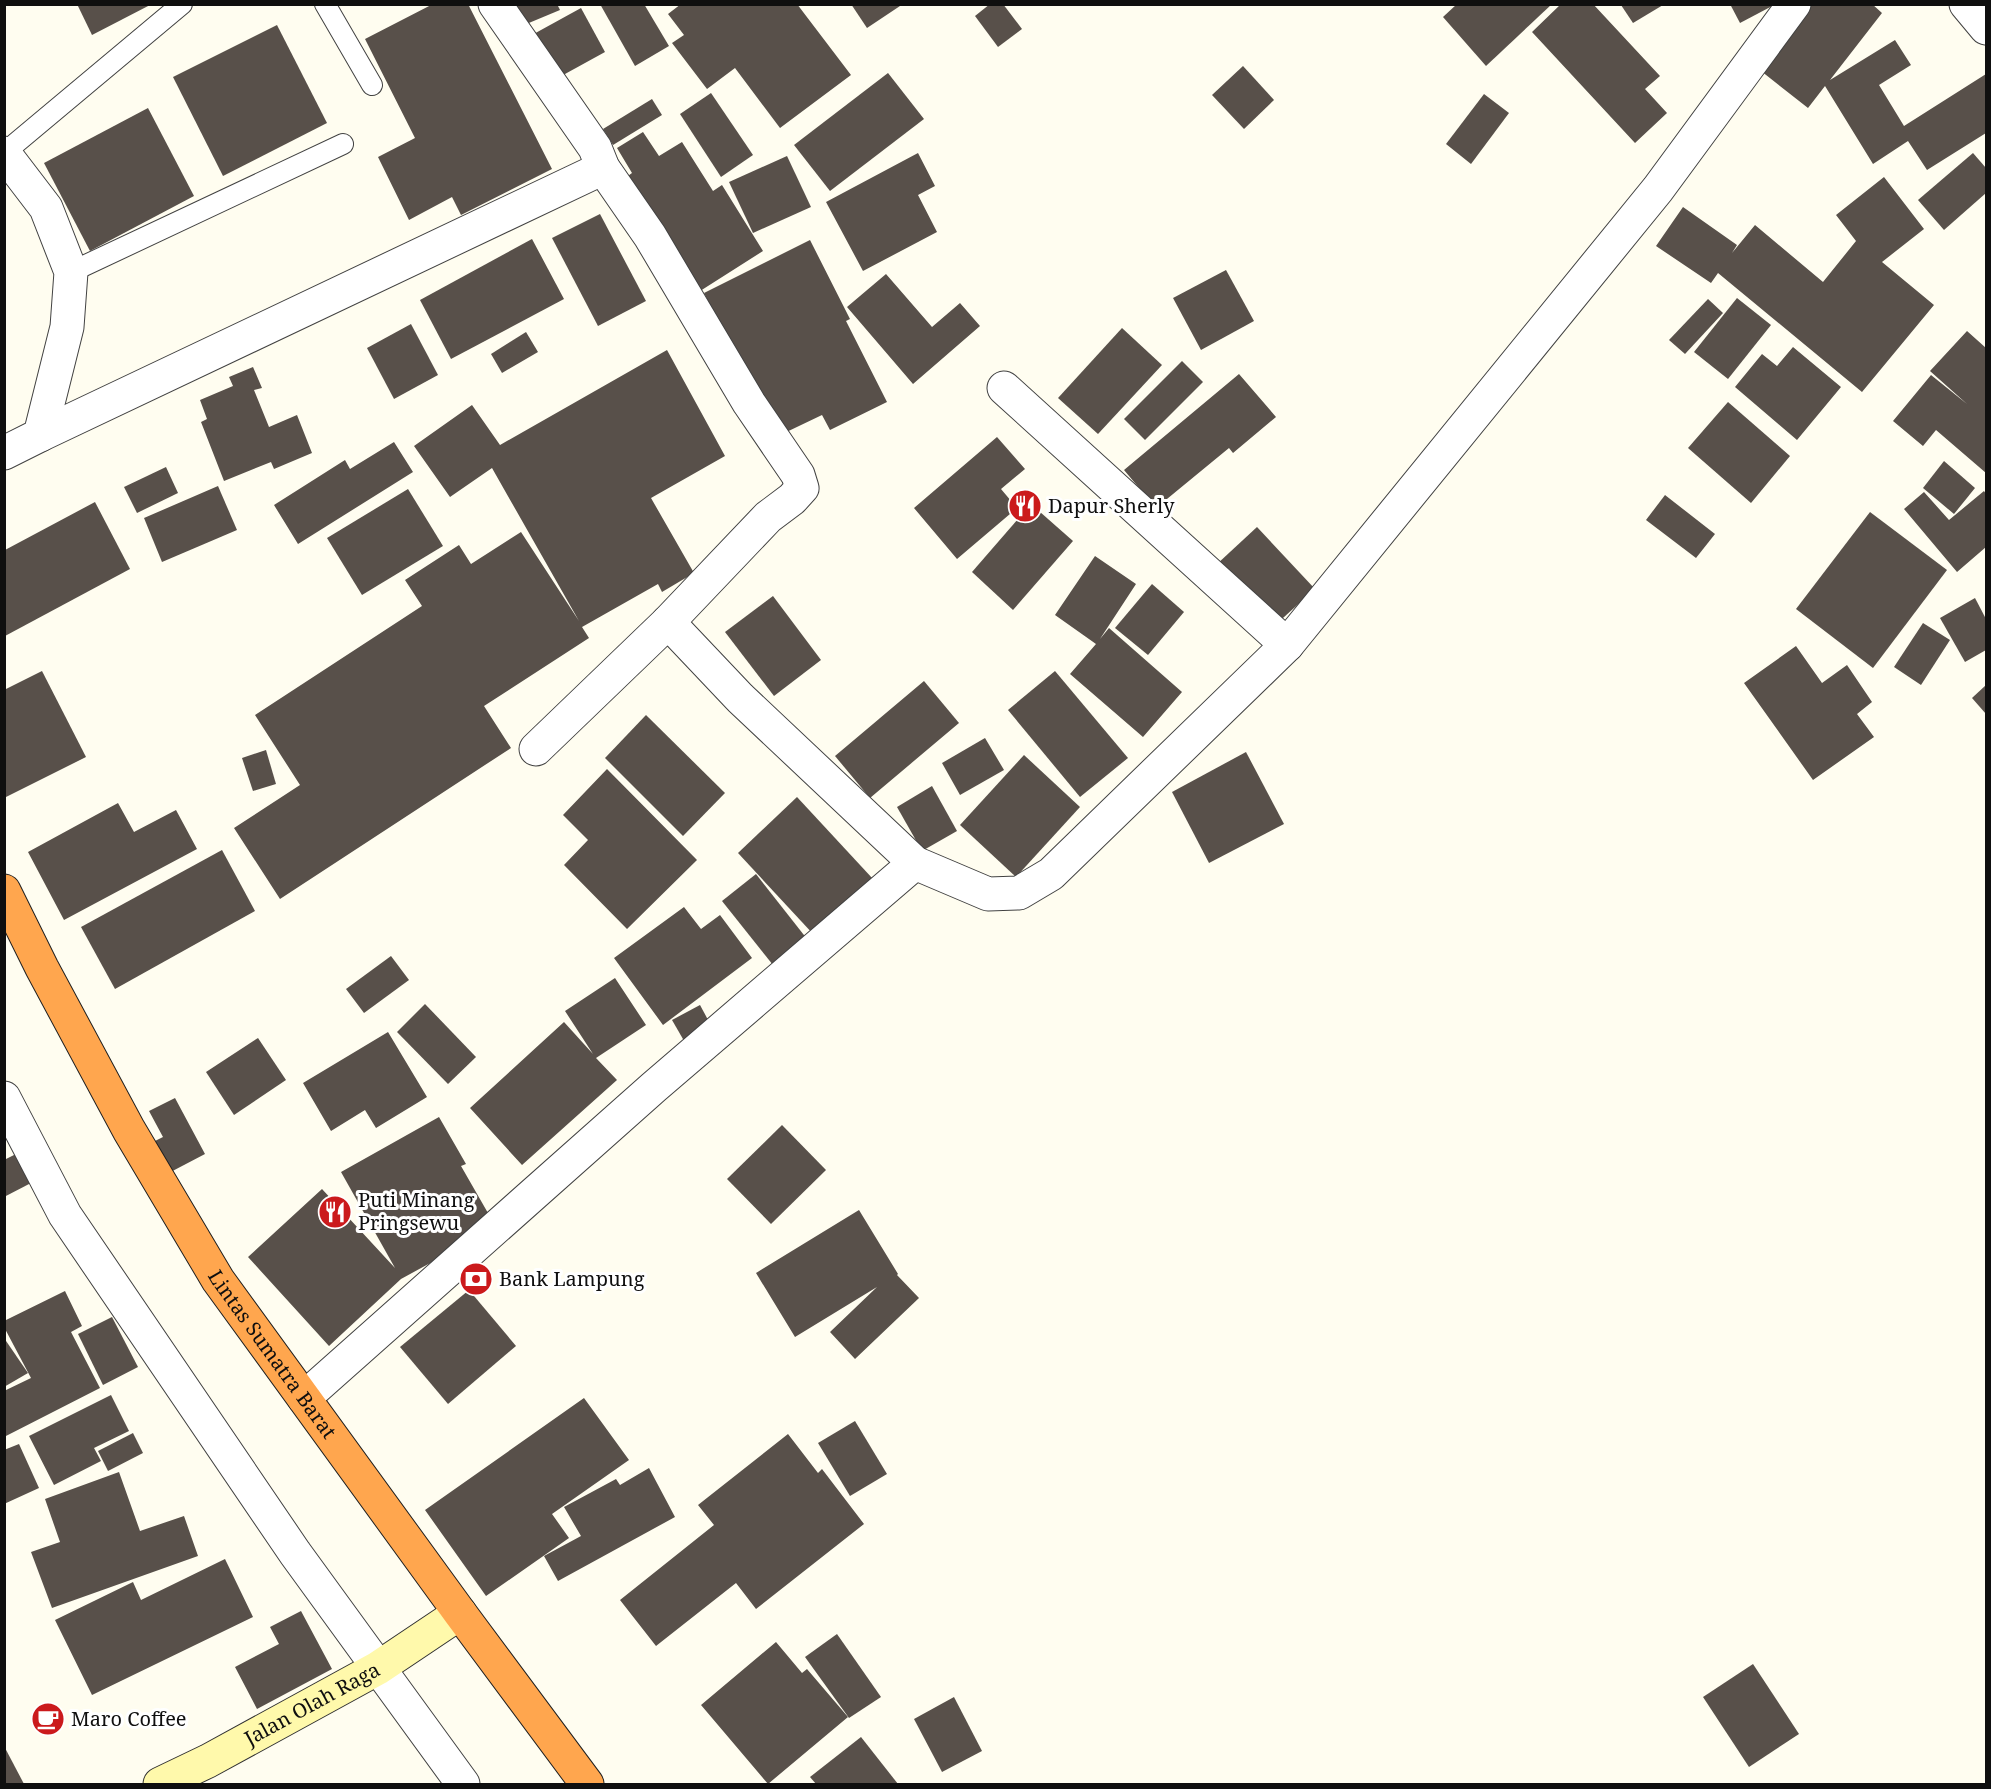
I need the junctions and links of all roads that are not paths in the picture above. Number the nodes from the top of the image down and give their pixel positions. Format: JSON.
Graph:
{"nodes":[{"id":1,"x":182,"y":4,"type":"edge"},
{"id":2,"x":325,"y":4,"type":"edge"},
{"id":3,"x":495,"y":4,"type":"edge"},
{"id":4,"x":1794,"y":4,"type":"edge"},
{"id":5,"x":1966,"y":4,"type":"edge"},
{"id":6,"x":1986,"y":28,"type":"edge"},
{"id":7,"x":372,"y":85,"type":"dead end"},
{"id":8,"x":344,"y":144,"type":"dead end"},
{"id":9,"x":4,"y":153,"type":"edge"},
{"id":10,"x":603,"y":168,"type":"junction"},
{"id":11,"x":71,"y":272,"type":"junction"},
{"id":12,"x":1004,"y":388,"type":"dead end"},
{"id":13,"x":40,"y":435,"type":"junction"},
{"id":14,"x":4,"y":453,"type":"edge"},
{"id":15,"x":668,"y":622,"type":"junction"},
{"id":16,"x":1287,"y":645,"type":"junction"},
{"id":17,"x":536,"y":749,"type":"dead end"},
{"id":18,"x":915,"y":863,"type":"junction"},
{"id":19,"x":4,"y":891,"type":"edge"},
{"id":20,"x":4,"y":1098,"type":"edge"},
{"id":21,"x":304,"y":1398,"type":"junction"},
{"id":22,"x":460,"y":1613,"type":"junction"},
{"id":23,"x":378,"y":1668,"type":"junction"},
{"id":24,"x":160,"y":1785,"type":"edge"},
{"id":25,"x":463,"y":1785,"type":"edge"},
{"id":26,"x":587,"y":1785,"type":"edge"}],
"edges":[{"from":1,"to":9,"type":"lane"},
{"from":2,"to":7,"type":"lane"},
{"from":3,"to":10,"type":"street"},
{"from":4,"to":16,"type":"street"},
{"from":5,"to":6,"type":"street"},
{"from":8,"to":11,"type":"lane"},
{"from":9,"to":11,"type":"street"},
{"from":10,"to":13,"type":"street"},
{"from":10,"to":15,"type":"street"},
{"from":11,"to":13,"type":"street"},
{"from":12,"to":16,"type":"street"},
{"from":13,"to":14,"type":"street"},
{"from":15,"to":17,"type":"street"},
{"from":15,"to":18,"type":"street"},
{"from":16,"to":18,"type":"street"},
{"from":18,"to":21,"type":"street"},
{"from":19,"to":21,"type":"highway","name":"Lintas Sumatra Barat"},
{"from":20,"to":23,"type":"street"},
{"from":21,"to":22,"type":"highway","name":"Lintas Sumatra Barat"},
{"from":22,"to":23,"type":"street","name":"Jalan Olah Raga"},
{"from":22,"to":26,"type":"highway","name":"Lintas Sumatra Barat"},
{"from":23,"to":24,"type":"street","name":"Jalan Olah Raga"},
{"from":23,"to":25,"type":"street"}]}
